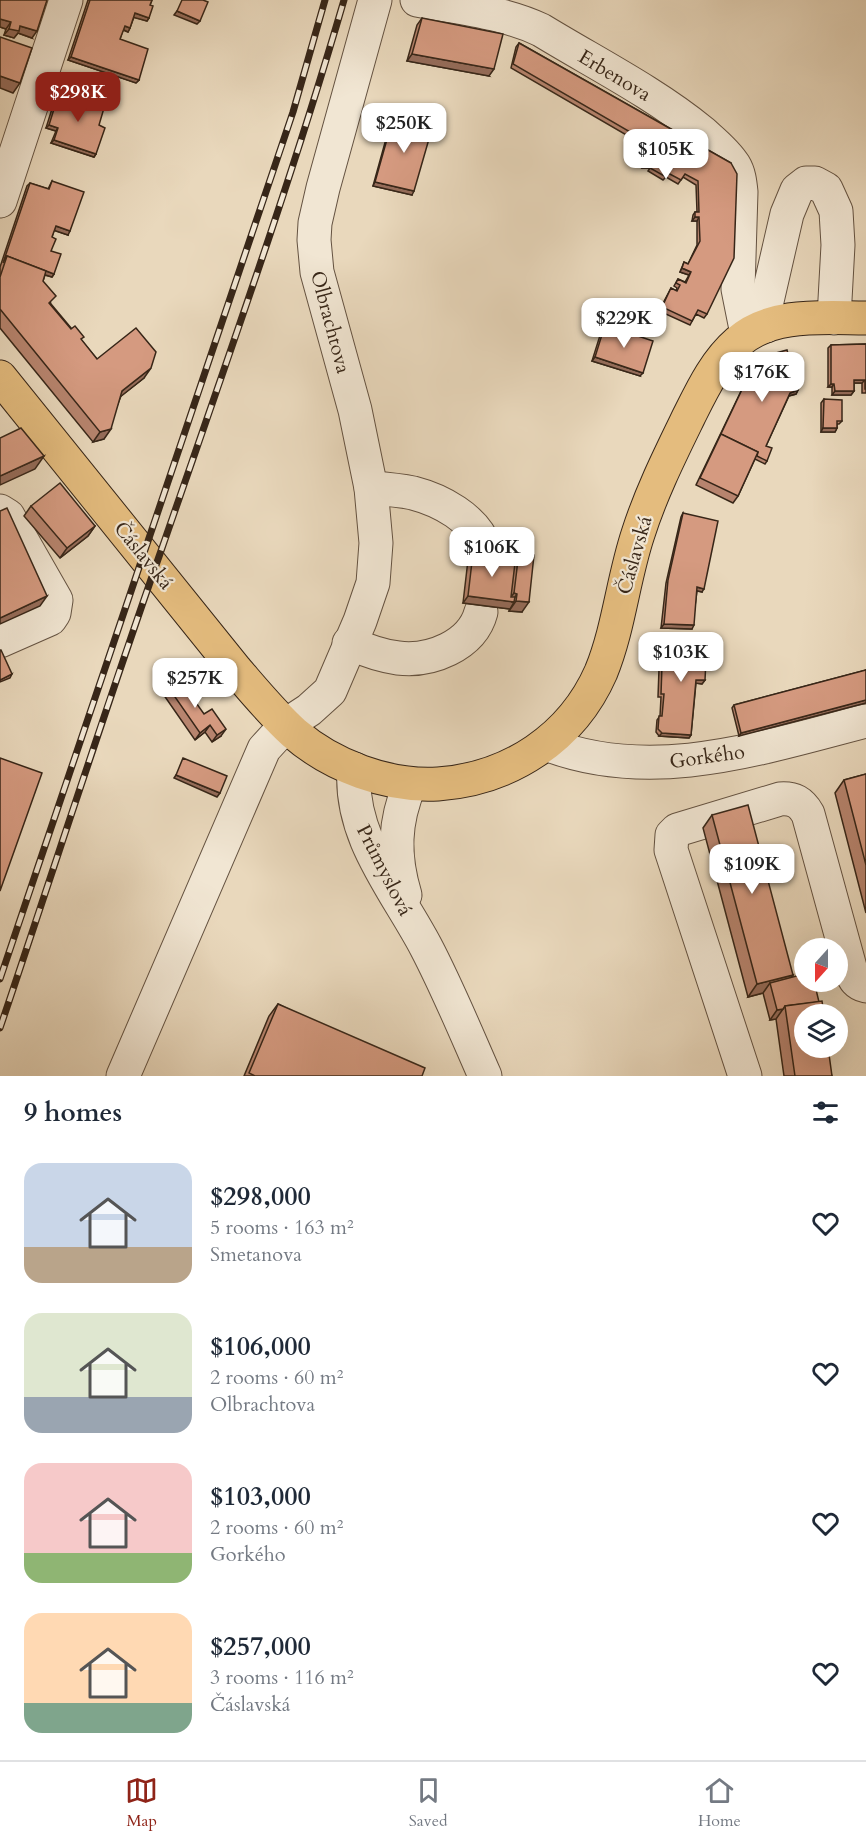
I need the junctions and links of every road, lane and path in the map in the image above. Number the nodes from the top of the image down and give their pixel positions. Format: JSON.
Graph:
{"nodes":[{"id":1,"x":66,"y":0,"type":"edge"},
{"id":2,"x":375,"y":0,"type":"edge"},
{"id":3,"x":417,"y":0,"type":"edge"},
{"id":4,"x":0,"y":201,"type":"edge"},
{"id":5,"x":834,"y":318,"type":"junction"},
{"id":6,"x":866,"y":318,"type":"edge"},
{"id":7,"x":757,"y":330,"type":"junction"},
{"id":8,"x":0,"y":377,"type":"edge"},
{"id":9,"x":371,"y":488,"type":"junction"},
{"id":10,"x":0,"y":511,"type":"edge"},
{"id":11,"x":487,"y":570,"type":"edge"},
{"id":12,"x":481,"y":612,"type":"dead end"},
{"id":13,"x":0,"y":641,"type":"edge"},
{"id":14,"x":349,"y":643,"type":"junction"},
{"id":15,"x":866,"y":721,"type":"edge"},
{"id":16,"x":286,"y":725,"type":"junction"},
{"id":17,"x":546,"y":744,"type":"junction"},
{"id":18,"x":354,"y":769,"type":"junction"},
{"id":19,"x":410,"y":784,"type":"junction"},
{"id":20,"x":418,"y":933,"type":"junction"},
{"id":21,"x":866,"y":986,"type":"edge"},
{"id":22,"x":123,"y":1076,"type":"edge"},
{"id":23,"x":485,"y":1076,"type":"edge"},
{"id":24,"x":745,"y":1076,"type":"edge"}],
"edges":[{"from":1,"to":4,"type":"street"},
{"from":2,"to":9,"type":"street","name":"Olbrachtova"},
{"from":3,"to":7,"type":"street","name":"Erbenova"},
{"from":5,"to":6,"type":"main road"},
{"from":5,"to":7,"type":"main road"},
{"from":5,"to":7,"type":"street"},
{"from":7,"to":17,"type":"main road","name":"Čáslavská"},
{"from":8,"to":16,"type":"main road","name":"Čáslavská"},
{"from":9,"to":11,"type":"street"},
{"from":9,"to":14,"type":"street","name":"Olbrachtova"},
{"from":10,"to":13,"type":"street"},
{"from":12,"to":14,"type":"street"},
{"from":14,"to":16,"type":"street","name":"Olbrachtova"},
{"from":15,"to":17,"type":"street","name":"Gorkého"},
{"from":16,"to":18,"type":"main road","name":"Čáslavská"},
{"from":16,"to":22,"type":"street","name":"Olbrachtova"},
{"from":17,"to":19,"type":"main road","name":"Čáslavská"},
{"from":18,"to":19,"type":"main road","name":"Čáslavská"},
{"from":18,"to":20,"type":"street","name":"Průmyslová"},
{"from":19,"to":20,"type":"street","name":"Průmyslová"},
{"from":20,"to":23,"type":"street","name":"Průmyslová"},
{"from":21,"to":24,"type":"street"}]}
